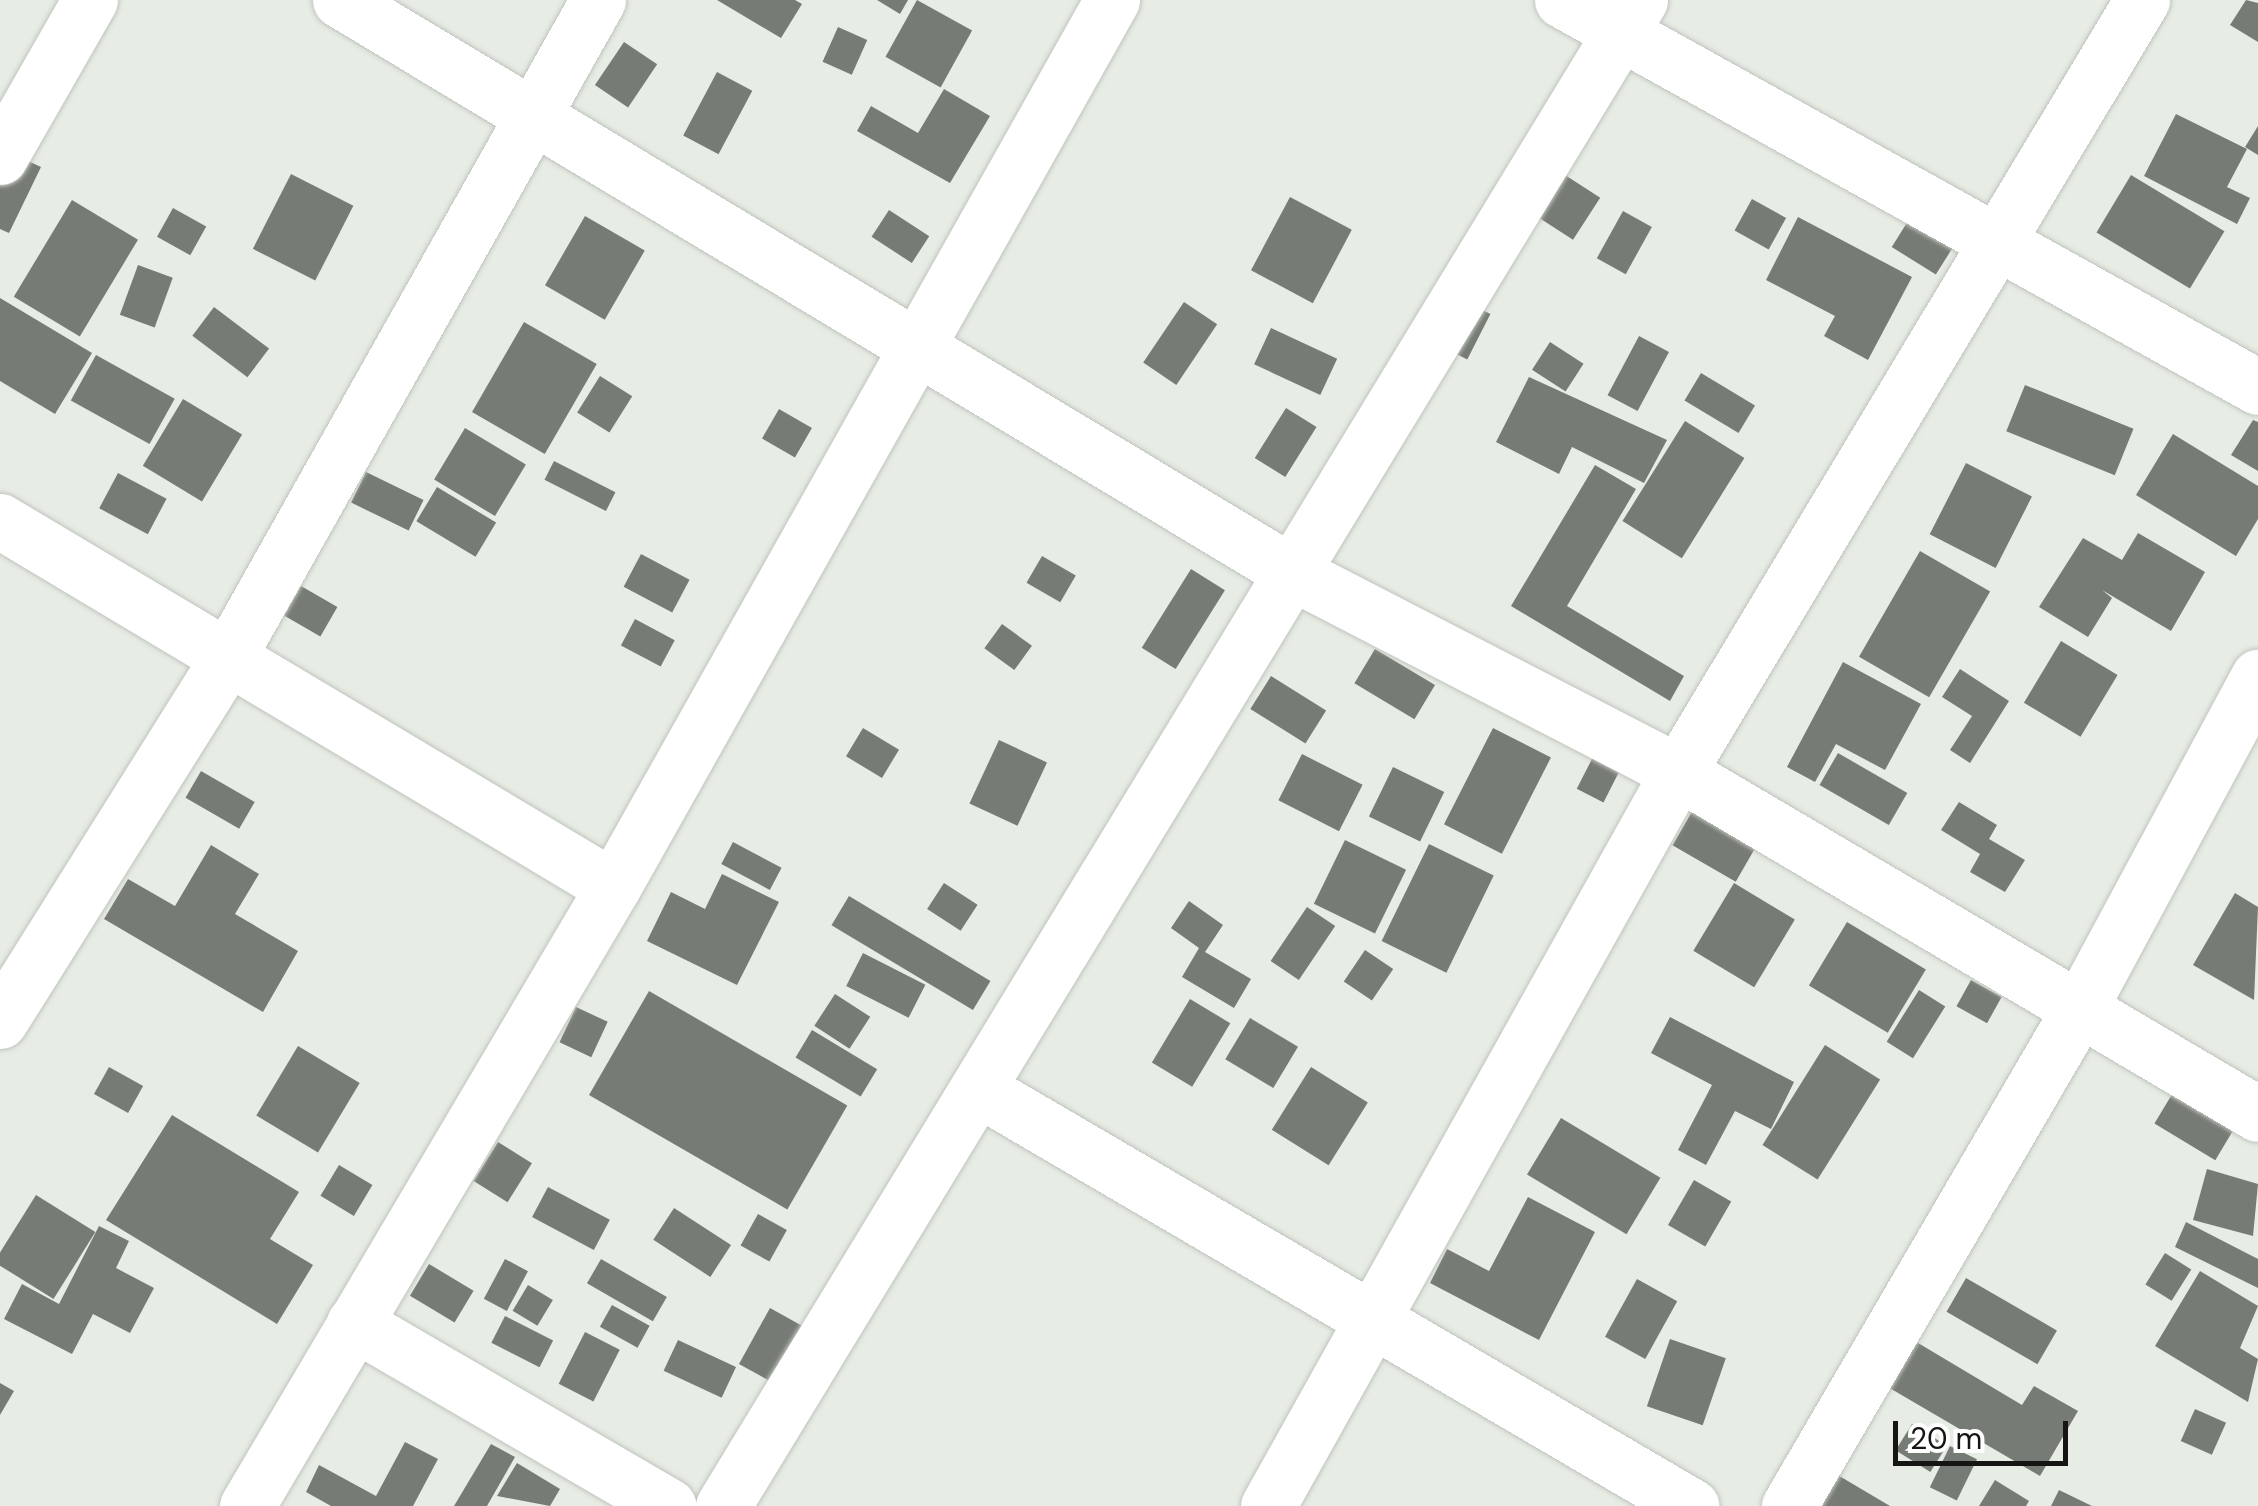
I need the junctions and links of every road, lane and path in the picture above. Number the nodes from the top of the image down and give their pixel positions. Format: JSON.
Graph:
{"nodes":[{"id":1,"x":90,"y":0,"type":"edge"},
{"id":2,"x":340,"y":0,"type":"edge"},
{"id":3,"x":598,"y":0,"type":"edge"},
{"id":4,"x":1112,"y":0,"type":"edge"},
{"id":5,"x":1562,"y":0,"type":"edge"},
{"id":6,"x":2142,"y":0,"type":"edge"},
{"id":7,"x":1631,"y":17,"type":"edge"},
{"id":8,"x":528,"y":121,"type":"junction"},
{"id":9,"x":0,"y":157,"type":"edge"},
{"id":10,"x":1997,"y":238,"type":"junction"},
{"id":11,"x":916,"y":348,"type":"junction"},
{"id":12,"x":2258,"y":387,"type":"edge"},
{"id":13,"x":0,"y":521,"type":"edge"},
{"id":14,"x":1289,"y":571,"type":"junction"},
{"id":15,"x":228,"y":657,"type":"junction"},
{"id":16,"x":2258,"y":676,"type":"edge"},
{"id":17,"x":1678,"y":772,"type":"junction"},
{"id":18,"x":613,"y":887,"type":"junction"},
{"id":19,"x":16,"y":960,"type":"edge"},
{"id":20,"x":2077,"y":1013,"type":"junction"},
{"id":21,"x":0,"y":1021,"type":"edge"},
{"id":22,"x":982,"y":1091,"type":"junction"},
{"id":23,"x":2258,"y":1114,"type":"edge"},
{"id":24,"x":354,"y":1322,"type":"junction"},
{"id":25,"x":1375,"y":1324,"type":"junction"},
{"id":26,"x":247,"y":1506,"type":"edge"},
{"id":27,"x":669,"y":1506,"type":"edge"},
{"id":28,"x":723,"y":1506,"type":"edge"},
{"id":29,"x":1268,"y":1506,"type":"edge"},
{"id":30,"x":1691,"y":1506,"type":"edge"},
{"id":31,"x":1789,"y":1506,"type":"edge"}],
"edges":[{"from":1,"to":9,"type":"street"},
{"from":2,"to":8,"type":"street"},
{"from":3,"to":8,"type":"street"},
{"from":4,"to":11,"type":"street"},
{"from":5,"to":7,"type":"street"},
{"from":6,"to":10,"type":"street"},
{"from":7,"to":10,"type":"street"},
{"from":7,"to":14,"type":"street"},
{"from":8,"to":11,"type":"street"},
{"from":8,"to":15,"type":"street"},
{"from":10,"to":12,"type":"street"},
{"from":10,"to":17,"type":"street"},
{"from":11,"to":14,"type":"street"},
{"from":11,"to":18,"type":"street"},
{"from":13,"to":15,"type":"street"},
{"from":14,"to":17,"type":"street"},
{"from":14,"to":22,"type":"street"},
{"from":15,"to":18,"type":"street"},
{"from":15,"to":19,"type":"street"},
{"from":16,"to":20,"type":"street"},
{"from":17,"to":20,"type":"street"},
{"from":17,"to":25,"type":"street"},
{"from":18,"to":24,"type":"street"},
{"from":19,"to":21,"type":"street"},
{"from":20,"to":23,"type":"street"},
{"from":20,"to":31,"type":"street"},
{"from":22,"to":25,"type":"street"},
{"from":22,"to":28,"type":"street"},
{"from":24,"to":26,"type":"street"},
{"from":24,"to":27,"type":"street"},
{"from":25,"to":29,"type":"street"},
{"from":25,"to":30,"type":"street"}]}
